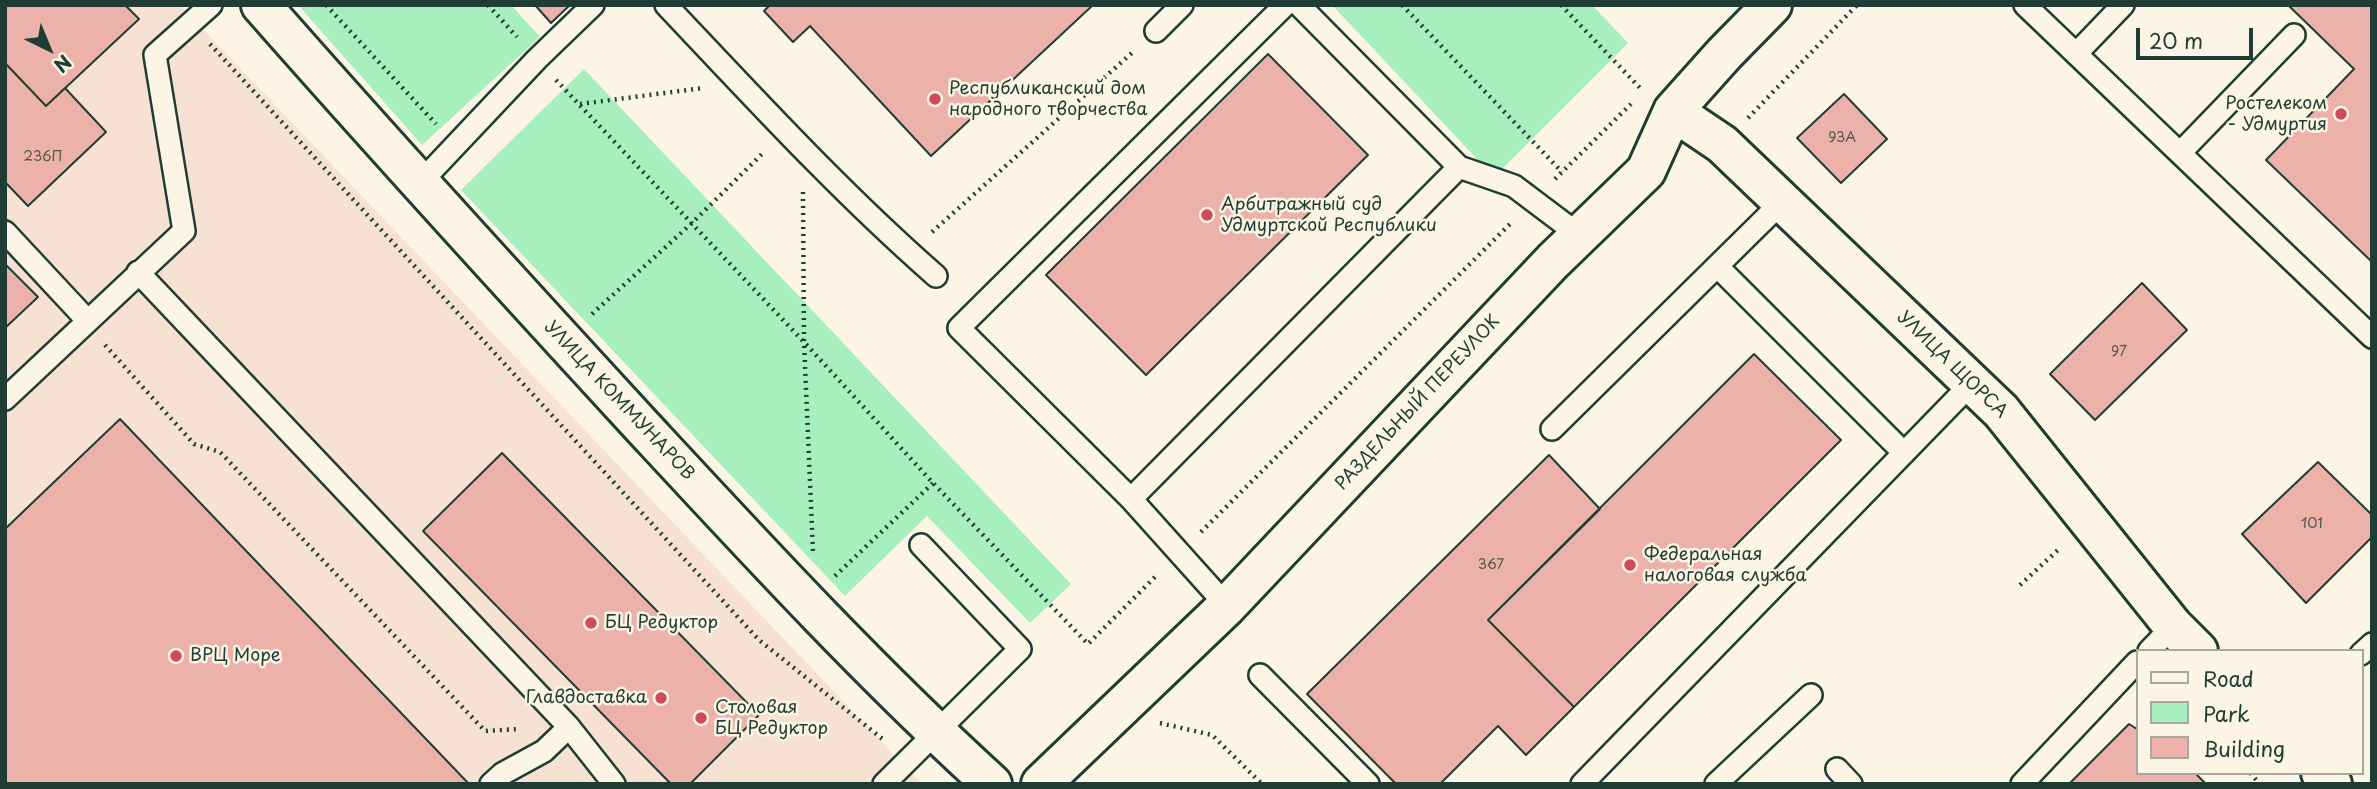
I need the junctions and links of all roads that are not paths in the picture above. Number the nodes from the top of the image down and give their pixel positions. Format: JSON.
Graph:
{"nodes":[{"id":1,"x":211,"y":5,"type":"edge"},
{"id":2,"x":261,"y":5,"type":"edge"},
{"id":3,"x":593,"y":5,"type":"edge"},
{"id":4,"x":666,"y":5,"type":"edge"},
{"id":5,"x":1182,"y":5,"type":"edge"},
{"id":6,"x":1285,"y":5,"type":"edge"},
{"id":7,"x":1299,"y":5,"type":"edge"},
{"id":8,"x":1772,"y":5,"type":"edge"},
{"id":9,"x":2025,"y":5,"type":"edge"},
{"id":10,"x":2123,"y":5,"type":"edge"},
{"id":11,"x":1156,"y":31,"type":"road end"},
{"id":12,"x":2294,"y":35,"type":"dead end"},
{"id":13,"x":2076,"y":54,"type":"junction"},
{"id":14,"x":1658,"y":101,"type":"junction"},
{"id":15,"x":2180,"y":153,"type":"junction"},
{"id":16,"x":1459,"y":167,"type":"junction"},
{"id":17,"x":419,"y":184,"type":"junction"},
{"id":18,"x":1783,"y":201,"type":"junction"},
{"id":19,"x":5,"y":233,"type":"edge"},
{"id":20,"x":1579,"y":235,"type":"junction"},
{"id":21,"x":1717,"y":266,"type":"junction"},
{"id":22,"x":138,"y":272,"type":"junction"},
{"id":23,"x":936,"y":275,"type":"dead end"},
{"id":24,"x":87,"y":320,"type":"junction"},
{"id":25,"x":2372,"y":337,"type":"edge"},
{"id":26,"x":1972,"y":383,"type":"junction"},
{"id":27,"x":5,"y":398,"type":"edge"},
{"id":28,"x":1552,"y":429,"type":"dead end"},
{"id":29,"x":1905,"y":453,"type":"junction"},
{"id":30,"x":1131,"y":499,"type":"junction"},
{"id":31,"x":921,"y":545,"type":"dead end"},
{"id":32,"x":1227,"y":606,"type":"junction"},
{"id":33,"x":2173,"y":643,"type":"edge"},
{"id":34,"x":2136,"y":663,"type":"edge"},
{"id":35,"x":1260,"y":675,"type":"dead end"},
{"id":36,"x":1811,"y":695,"type":"dead end"},
{"id":37,"x":569,"y":727,"type":"junction"},
{"id":38,"x":936,"y":732,"type":"junction"},
{"id":39,"x":1719,"y":783,"type":"edge"},
{"id":40,"x":491,"y":784,"type":"edge"},
{"id":41,"x":614,"y":784,"type":"edge"},
{"id":42,"x":884,"y":784,"type":"edge"},
{"id":43,"x":992,"y":784,"type":"edge"},
{"id":44,"x":1041,"y":784,"type":"edge"},
{"id":45,"x":1368,"y":784,"type":"edge"},
{"id":46,"x":1582,"y":784,"type":"edge"},
{"id":47,"x":2022,"y":784,"type":"edge"}],
"edges":[{"from":1,"to":22,"type":"lane"},
{"from":2,"to":17,"type":"street","name":"УЛИЦА КОММУНАРОВ"},
{"from":3,"to":17,"type":"lane"},
{"from":4,"to":23,"type":"lane"},
{"from":5,"to":11,"type":"lane"},
{"from":6,"to":30,"type":"lane"},
{"from":7,"to":16,"type":"lane"},
{"from":8,"to":14,"type":"street","name":"РАЗДЕЛЬНЫЙ ПЕРЕУЛОК"},
{"from":9,"to":13,"type":"lane"},
{"from":10,"to":13,"type":"lane"},
{"from":12,"to":15,"type":"lane"},
{"from":13,"to":15,"type":"lane"},
{"from":14,"to":18,"type":"street","name":"УЛИЦА ЩОРСА"},
{"from":14,"to":20,"type":"street","name":"РАЗДЕЛЬНЫЙ ПЕРЕУЛОК"},
{"from":15,"to":25,"type":"lane"},
{"from":16,"to":20,"type":"lane"},
{"from":16,"to":30,"type":"lane"},
{"from":17,"to":38,"type":"street","name":"УЛИЦА КОММУНАРОВ"},
{"from":18,"to":21,"type":"lane"},
{"from":18,"to":26,"type":"street","name":"УЛИЦА ЩОРСА"},
{"from":19,"to":24,"type":"lane"},
{"from":20,"to":32,"type":"street","name":"РАЗДЕЛЬНЫЙ ПЕРЕУЛОК"},
{"from":21,"to":28,"type":"lane"},
{"from":21,"to":29,"type":"lane"},
{"from":22,"to":24,"type":"lane"},
{"from":22,"to":37,"type":"lane"},
{"from":24,"to":27,"type":"lane"},
{"from":26,"to":29,"type":"lane"},
{"from":26,"to":33,"type":"street","name":"УЛИЦА ЩОРСА"},
{"from":29,"to":46,"type":"lane"},
{"from":30,"to":32,"type":"lane"},
{"from":31,"to":38,"type":"lane"},
{"from":32,"to":44,"type":"street","name":"РАЗДЕЛЬНЫЙ ПЕРЕУЛОК"},
{"from":34,"to":47,"type":"lane"},
{"from":35,"to":45,"type":"lane"},
{"from":36,"to":39,"type":"lane"},
{"from":37,"to":40,"type":"lane"},
{"from":37,"to":41,"type":"lane"},
{"from":38,"to":42,"type":"lane"},
{"from":38,"to":43,"type":"street","name":"УЛИЦА КОММУНАРОВ"}]}
